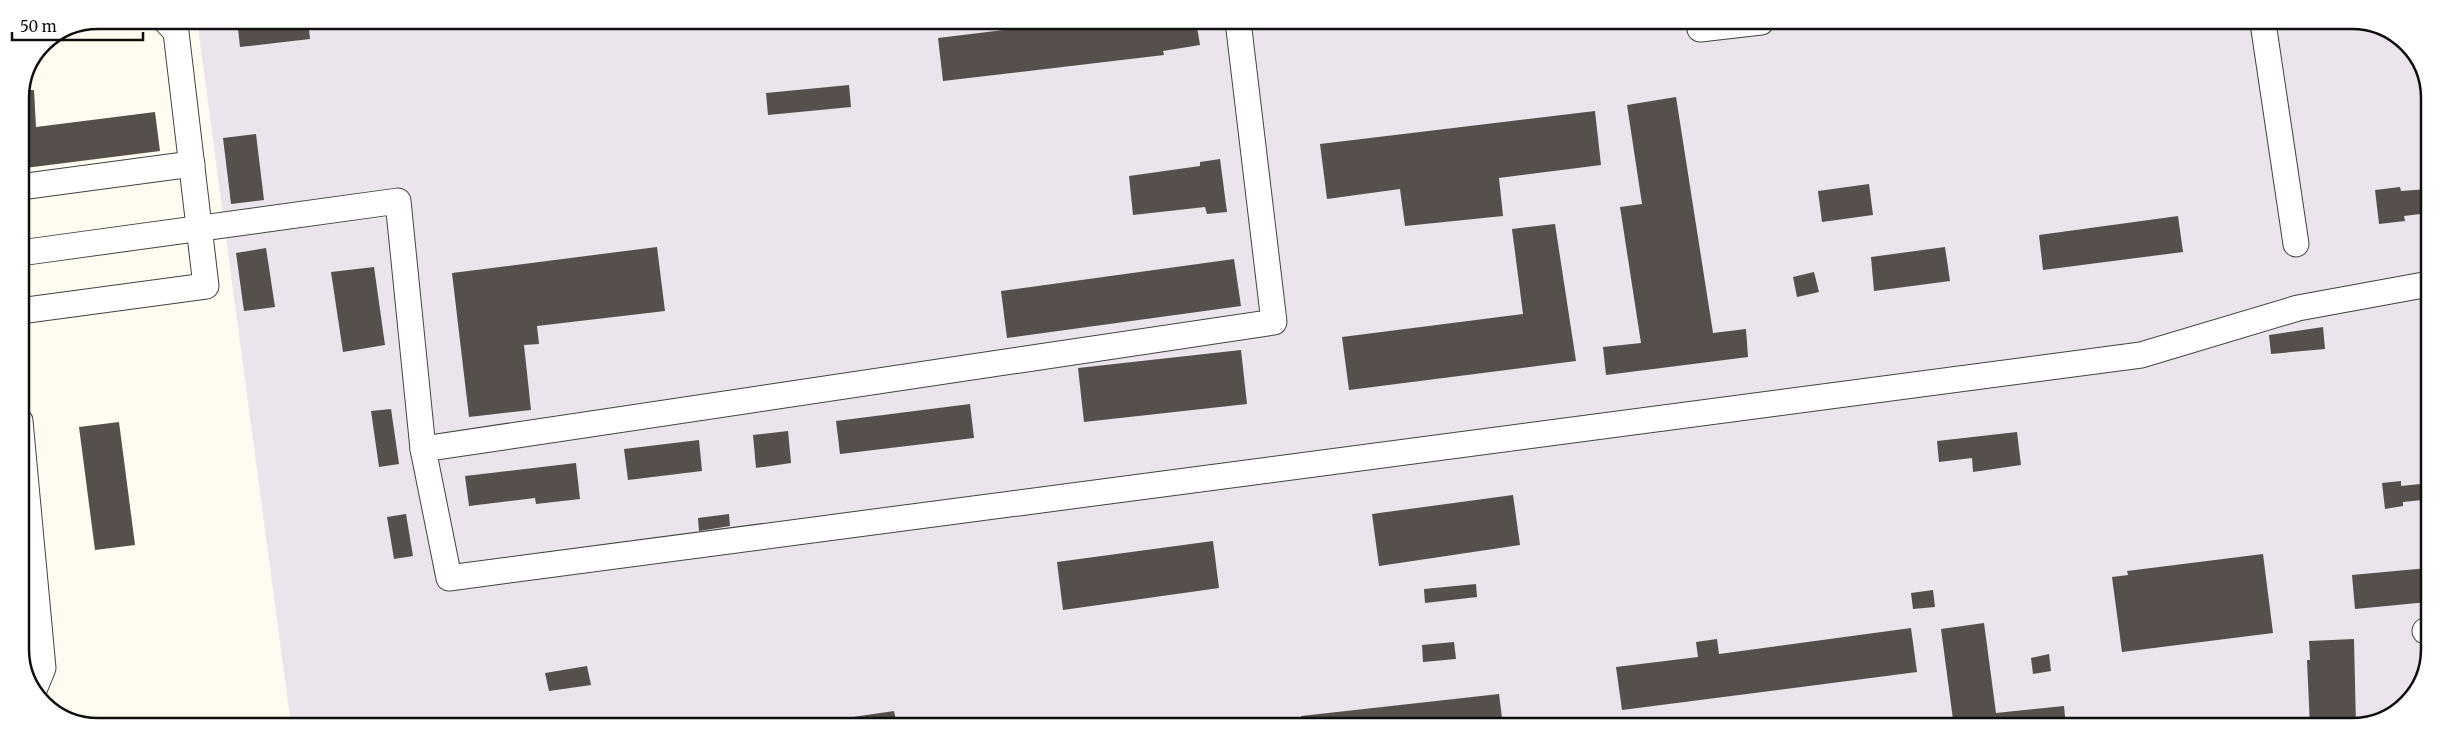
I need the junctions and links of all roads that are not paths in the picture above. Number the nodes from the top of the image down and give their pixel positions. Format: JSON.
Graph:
{"nodes":[{"id":1,"x":174,"y":29,"type":"edge"},
{"id":2,"x":1239,"y":29,"type":"edge"},
{"id":3,"x":2264,"y":29,"type":"edge"},
{"id":4,"x":192,"y":164,"type":"junction"},
{"id":5,"x":29,"y":186,"type":"edge"},
{"id":6,"x":199,"y":229,"type":"junction"},
{"id":7,"x":2296,"y":244,"type":"dead end"},
{"id":8,"x":29,"y":253,"type":"edge"},
{"id":9,"x":2421,"y":285,"type":"edge"},
{"id":10,"x":29,"y":309,"type":"edge"},
{"id":11,"x":423,"y":449,"type":"junction"},
{"id":12,"x":29,"y":518,"type":"edge"},
{"id":13,"x":37,"y":682,"type":"edge"}],
"edges":[{"from":1,"to":4,"type":"lane"},
{"from":2,"to":11,"type":"lane"},
{"from":3,"to":7,"type":"lane"},
{"from":4,"to":5,"type":"lane"},
{"from":4,"to":6,"type":"lane"},
{"from":6,"to":8,"type":"lane"},
{"from":6,"to":10,"type":"lane"},
{"from":6,"to":11,"type":"lane"},
{"from":9,"to":11,"type":"lane"},
{"from":12,"to":13,"type":"lane"}]}
